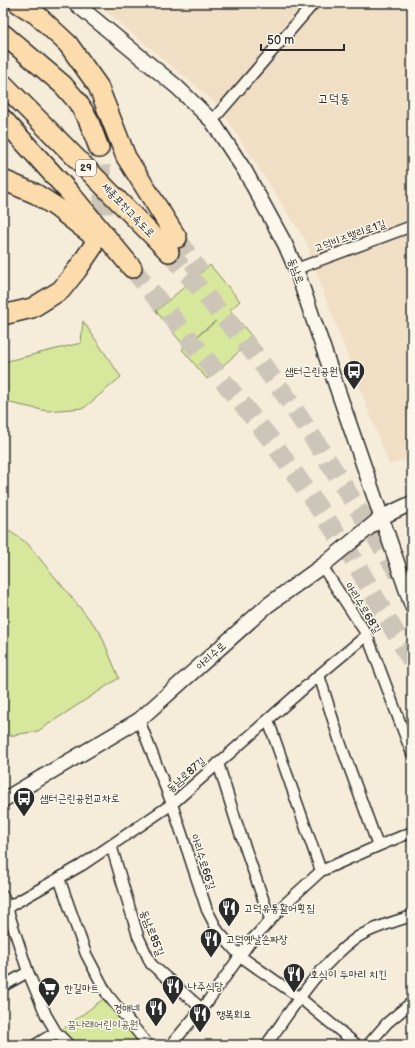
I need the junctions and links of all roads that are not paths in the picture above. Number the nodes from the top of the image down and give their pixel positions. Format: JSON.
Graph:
{"nodes":[{"id":1,"x":18,"y":3,"type":"edge"},
{"id":2,"x":75,"y":3,"type":"edge"},
{"id":3,"x":314,"y":3,"type":"edge"},
{"id":4,"x":3,"y":34,"type":"edge"},
{"id":5,"x":3,"y":84,"type":"edge"},
{"id":6,"x":3,"y":119,"type":"edge"},
{"id":7,"x":212,"y":121,"type":"junction"},
{"id":8,"x":99,"y":148,"type":"tunnel mouth"},
{"id":9,"x":3,"y":180,"type":"edge"},
{"id":10,"x":412,"y":226,"type":"edge"},
{"id":11,"x":92,"y":248,"type":"tunnel mouth"},
{"id":12,"x":296,"y":269,"type":"junction"},
{"id":13,"x":3,"y":315,"type":"edge"},
{"id":14,"x":412,"y":503,"type":"edge"},
{"id":15,"x":382,"y":517,"type":"junction"},
{"id":16,"x":322,"y":566,"type":"junction"},
{"id":17,"x":412,"y":606,"type":"edge"},
{"id":18,"x":367,"y":635,"type":"junction"},
{"id":19,"x":319,"y":675,"type":"junction"},
{"id":20,"x":139,"y":720,"type":"junction"},
{"id":21,"x":268,"y":720,"type":"junction"},
{"id":22,"x":412,"y":754,"type":"edge"},
{"id":23,"x":218,"y":762,"type":"junction"},
{"id":24,"x":3,"y":800,"type":"edge"},
{"id":25,"x":172,"y":804,"type":"junction"},
{"id":26,"x":412,"y":832,"type":"edge"},
{"id":27,"x":111,"y":846,"type":"junction"},
{"id":28,"x":378,"y":846,"type":"junction"},
{"id":29,"x":321,"y":871,"type":"junction"},
{"id":30,"x":59,"y":878,"type":"junction"},
{"id":31,"x":3,"y":896,"type":"edge"},
{"id":32,"x":5,"y":909,"type":"edge"},
{"id":33,"x":412,"y":916,"type":"edge"},
{"id":34,"x":270,"y":919,"type":"junction"},
{"id":35,"x":240,"y":956,"type":"junction"},
{"id":36,"x":28,"y":972,"type":"junction"},
{"id":37,"x":3,"y":986,"type":"edge"},
{"id":38,"x":300,"y":998,"type":"junction"},
{"id":39,"x":412,"y":1002,"type":"edge"},
{"id":40,"x":202,"y":1009,"type":"junction"},
{"id":41,"x":56,"y":1032,"type":"junction"},
{"id":42,"x":35,"y":1045,"type":"edge"},
{"id":43,"x":69,"y":1045,"type":"edge"},
{"id":44,"x":148,"y":1045,"type":"edge"},
{"id":45,"x":171,"y":1045,"type":"edge"},
{"id":46,"x":266,"y":1045,"type":"edge"},
{"id":47,"x":358,"y":1045,"type":"edge"},
{"id":48,"x":368,"y":1045,"type":"edge"}],
"edges":[{"from":1,"to":5,"type":"highway","name":"세종포천고속도로","number":"29"},
{"from":2,"to":7,"type":"main road","name":"동남로"},
{"from":3,"to":7,"type":"street"},
{"from":4,"to":8,"type":"highway"},
{"from":6,"to":9,"type":"highway","number":"29"},
{"from":7,"to":12,"type":"main road","name":"동남로"},
{"from":10,"to":12,"type":"street","name":"고덕비즈밸리로1길"},
{"from":11,"to":13,"type":"highway"},
{"from":12,"to":15,"type":"main road","name":"동남로"},
{"from":14,"to":15,"type":"main road","name":"아리수로"},
{"from":15,"to":16,"type":"main road","name":"아리수로"},
{"from":15,"to":17,"type":"main road","name":"동남로"},
{"from":16,"to":18,"type":"street","name":"아리수로68길"},
{"from":16,"to":20,"type":"main road","name":"아리수로"},
{"from":18,"to":19,"type":"street","name":"동남로87길"},
{"from":18,"to":22,"type":"street","name":"아리수로68길"},
{"from":19,"to":21,"type":"street","name":"동남로87길"},
{"from":19,"to":28,"type":"street"},
{"from":20,"to":24,"type":"main road","name":"아리수로"},
{"from":20,"to":25,"type":"street","name":"아리수로66길"},
{"from":21,"to":23,"type":"street","name":"동남로87길"},
{"from":21,"to":29,"type":"street"},
{"from":23,"to":25,"type":"street","name":"동남로87길"},
{"from":23,"to":34,"type":"street"},
{"from":25,"to":27,"type":"street","name":"동남로87길"},
{"from":25,"to":35,"type":"street","name":"아리수로66길"},
{"from":26,"to":28,"type":"street"},
{"from":27,"to":30,"type":"street","name":"동남로87길"},
{"from":27,"to":40,"type":"street","name":"동남로85길"},
{"from":28,"to":29,"type":"street"},
{"from":29,"to":34,"type":"street"},
{"from":30,"to":32,"type":"street","name":"동남로87길"},
{"from":30,"to":44,"type":"street"},
{"from":31,"to":32,"type":"street"},
{"from":32,"to":36,"type":"street"},
{"from":33,"to":38,"type":"street"},
{"from":34,"to":35,"type":"street"},
{"from":35,"to":38,"type":"street","name":"아리수로66길"},
{"from":35,"to":40,"type":"street"},
{"from":36,"to":37,"type":"street"},
{"from":36,"to":41,"type":"street"},
{"from":38,"to":46,"type":"street"},
{"from":38,"to":47,"type":"street","name":"아리수로66길"},
{"from":39,"to":48,"type":"street"},
{"from":40,"to":45,"type":"street"},
{"from":41,"to":42,"type":"street"},
{"from":41,"to":43,"type":"street"}]}
